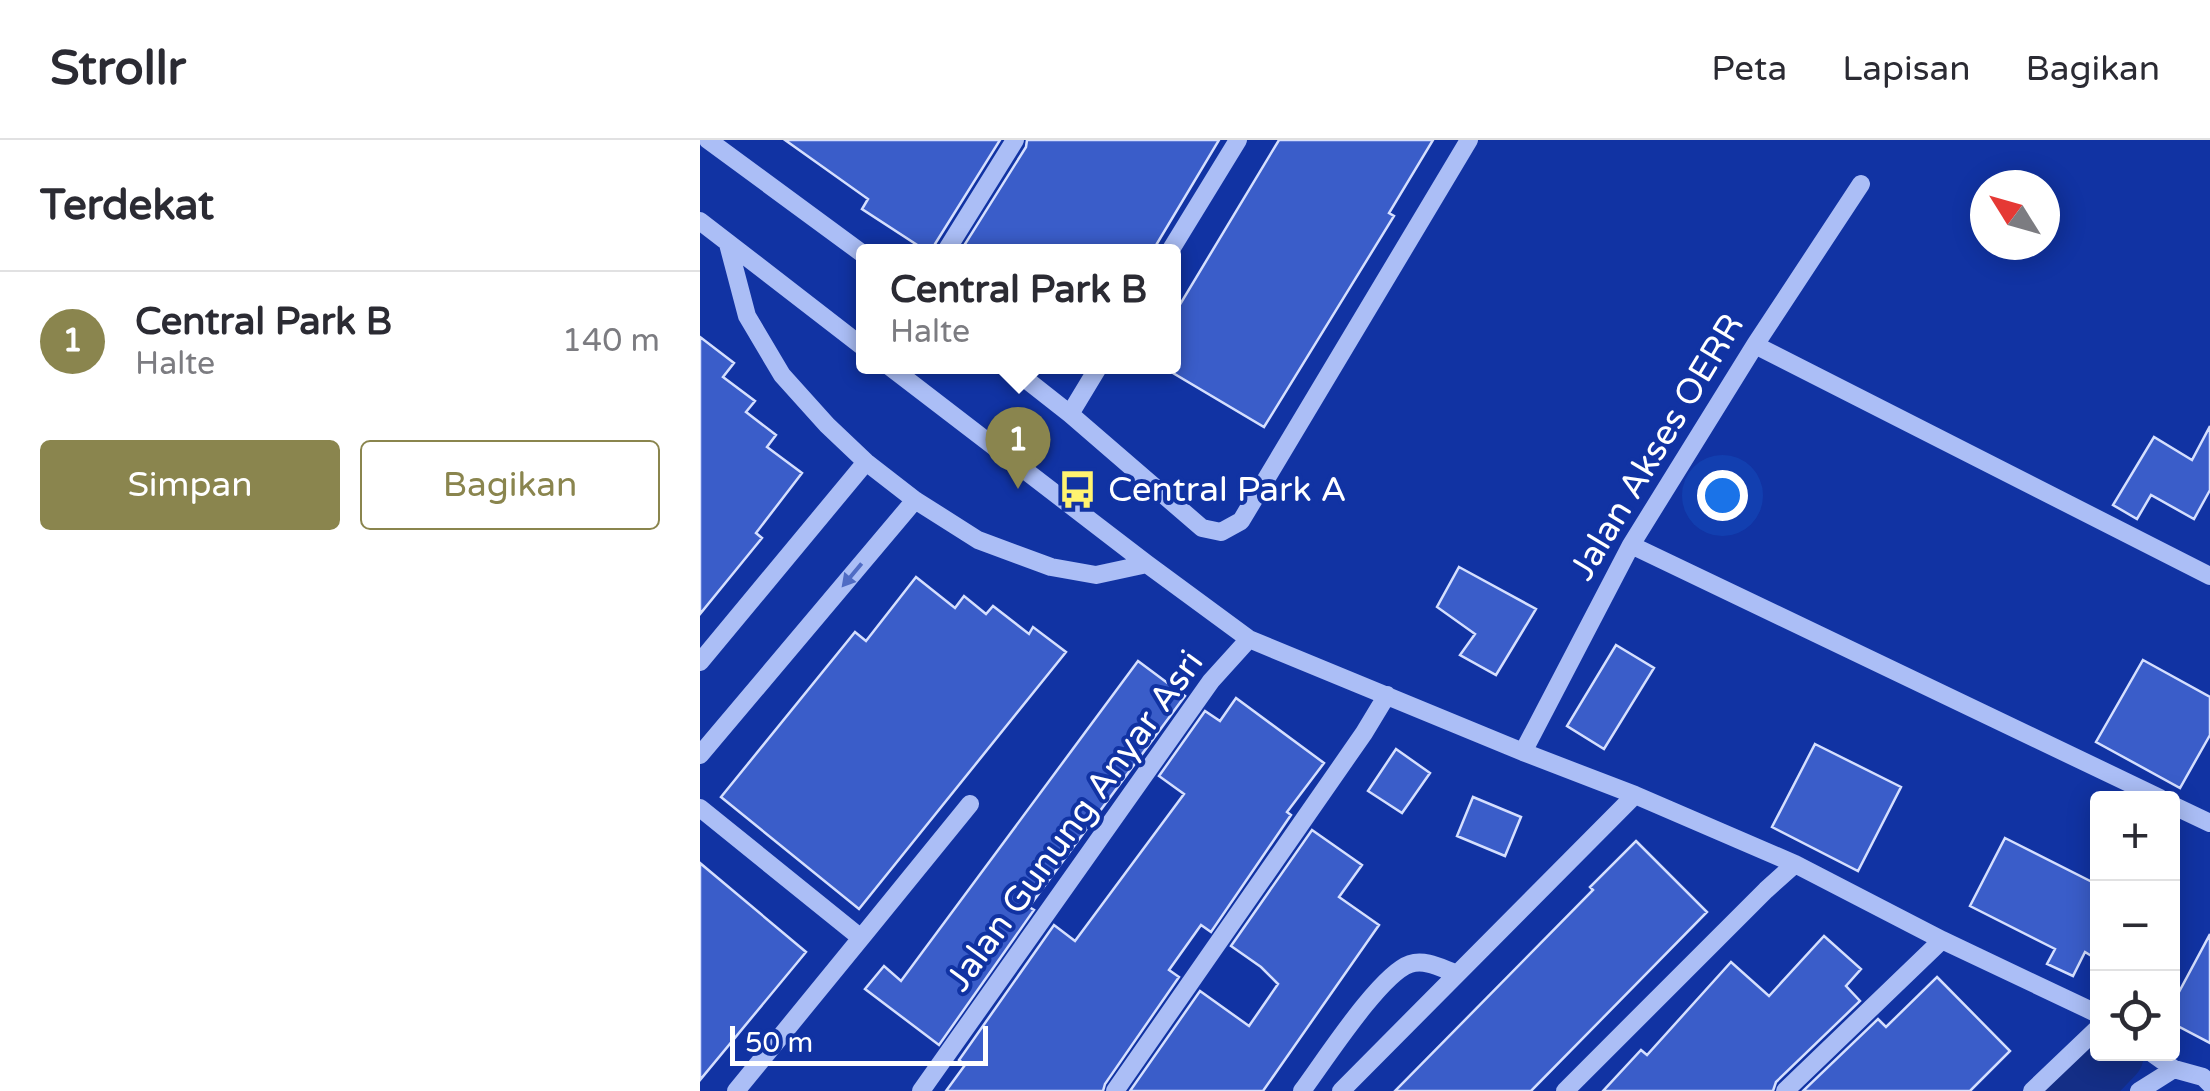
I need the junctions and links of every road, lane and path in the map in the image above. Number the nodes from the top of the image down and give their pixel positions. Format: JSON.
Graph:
{"nodes":[{"id":1,"x":708,"y":140,"type":"edge"},
{"id":2,"x":1015,"y":140,"type":"edge"},
{"id":3,"x":1238,"y":140,"type":"edge"},
{"id":4,"x":1469,"y":140,"type":"edge"},
{"id":5,"x":1862,"y":184,"type":"dead end"},
{"id":6,"x":700,"y":222,"type":"edge"},
{"id":7,"x":728,"y":244,"type":"junction"},
{"id":8,"x":951,"y":244,"type":"edge"},
{"id":9,"x":1175,"y":244,"type":"edge"},
{"id":10,"x":856,"y":249,"type":"edge"},
{"id":11,"x":856,"y":342,"type":"edge"},
{"id":12,"x":1755,"y":345,"type":"junction"},
{"id":13,"x":899,"y":374,"type":"edge"},
{"id":14,"x":1020,"y":374,"type":"edge"},
{"id":15,"x":1095,"y":374,"type":"edge"},
{"id":16,"x":1070,"y":414,"type":"junction"},
{"id":17,"x":866,"y":462,"type":"junction"},
{"id":18,"x":915,"y":500,"type":"junction"},
{"id":19,"x":1631,"y":545,"type":"junction"},
{"id":20,"x":1147,"y":564,"type":"junction"},
{"id":21,"x":2210,"y":576,"type":"edge"},
{"id":22,"x":1249,"y":639,"type":"junction"},
{"id":23,"x":700,"y":662,"type":"edge"},
{"id":24,"x":1388,"y":695,"type":"junction"},
{"id":25,"x":1522,"y":752,"type":"junction"},
{"id":26,"x":700,"y":756,"type":"edge"},
{"id":27,"x":2145,"y":791,"type":"edge"},
{"id":28,"x":1635,"y":794,"type":"junction"},
{"id":29,"x":970,"y":804,"type":"dead end"},
{"id":30,"x":700,"y":808,"type":"edge"},
{"id":31,"x":2180,"y":808,"type":"edge"},
{"id":32,"x":2210,"y":822,"type":"edge"},
{"id":33,"x":1795,"y":864,"type":"junction"},
{"id":34,"x":860,"y":938,"type":"junction"},
{"id":35,"x":1942,"y":940,"type":"junction"},
{"id":36,"x":1456,"y":973,"type":"junction"},
{"id":37,"x":2090,"y":1010,"type":"edge"},
{"id":38,"x":2090,"y":1036,"type":"edge"},
{"id":39,"x":2163,"y":1061,"type":"edge"},
{"id":40,"x":2174,"y":1069,"type":"junction"},
{"id":41,"x":2208,"y":1075,"type":"edge"},
{"id":42,"x":736,"y":1091,"type":"edge"},
{"id":43,"x":921,"y":1091,"type":"edge"},
{"id":44,"x":1116,"y":1091,"type":"edge"},
{"id":45,"x":1302,"y":1091,"type":"edge"},
{"id":46,"x":1341,"y":1091,"type":"edge"},
{"id":47,"x":1565,"y":1091,"type":"edge"},
{"id":48,"x":1785,"y":1091,"type":"edge"},
{"id":49,"x":2032,"y":1091,"type":"edge"},
{"id":50,"x":2139,"y":1091,"type":"edge"}],
"edges":[{"from":1,"to":10,"type":"street"},
{"from":2,"to":8,"type":"street"},
{"from":3,"to":9,"type":"street"},
{"from":4,"to":16,"type":"street"},
{"from":5,"to":12,"type":"street","name":"Jalan Akses OERR"},
{"from":6,"to":7,"type":"street"},
{"from":7,"to":11,"type":"street"},
{"from":7,"to":17,"type":"street"},
{"from":12,"to":19,"type":"street","name":"Jalan Akses OERR"},
{"from":12,"to":21,"type":"street"},
{"from":13,"to":20,"type":"street"},
{"from":14,"to":16,"type":"street"},
{"from":15,"to":16,"type":"street"},
{"from":17,"to":18,"type":"street"},
{"from":17,"to":23,"type":"street"},
{"from":18,"to":20,"type":"street"},
{"from":18,"to":26,"type":"street","one_way":true},
{"from":19,"to":25,"type":"street","name":"Jalan Akses OERR"},
{"from":19,"to":27,"type":"street"},
{"from":20,"to":22,"type":"street"},
{"from":22,"to":24,"type":"street"},
{"from":22,"to":43,"type":"street","name":"Jalan Gunung Anyar Asri"},
{"from":24,"to":25,"type":"street"},
{"from":24,"to":44,"type":"street"},
{"from":25,"to":28,"type":"street"},
{"from":28,"to":33,"type":"street"},
{"from":28,"to":36,"type":"street"},
{"from":29,"to":34,"type":"street"},
{"from":30,"to":34,"type":"street"},
{"from":31,"to":32,"type":"street"},
{"from":33,"to":35,"type":"street"},
{"from":33,"to":47,"type":"street"},
{"from":34,"to":42,"type":"street"},
{"from":35,"to":37,"type":"street"},
{"from":35,"to":48,"type":"street"},
{"from":36,"to":45,"type":"street"},
{"from":36,"to":46,"type":"street"},
{"from":38,"to":49,"type":"street"},
{"from":39,"to":40,"type":"street"},
{"from":40,"to":41,"type":"street"},
{"from":40,"to":50,"type":"street"}]}
